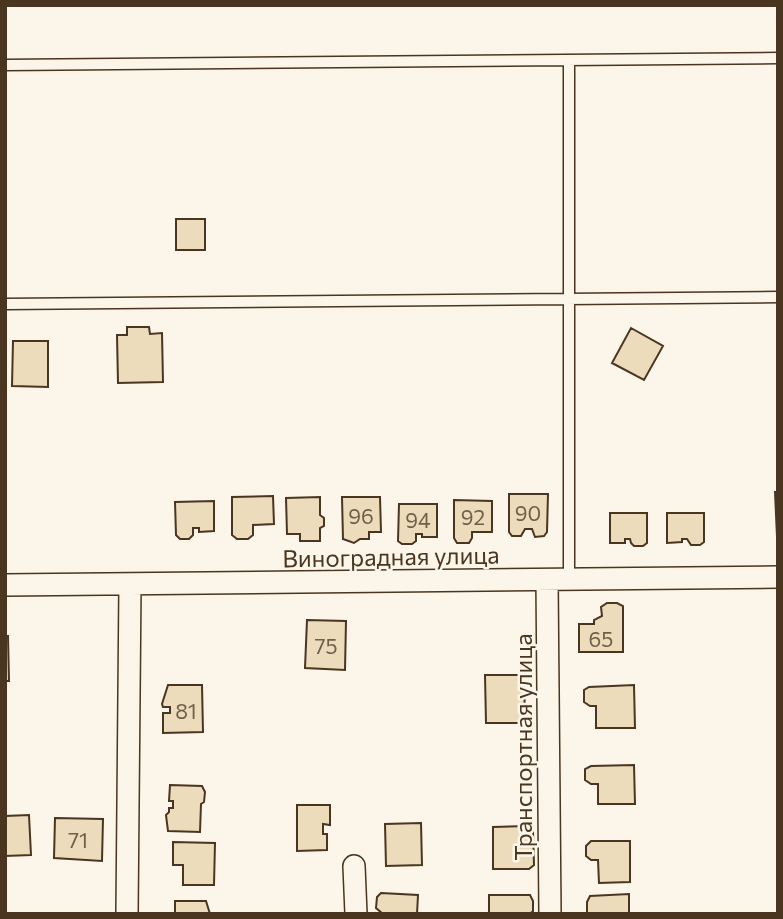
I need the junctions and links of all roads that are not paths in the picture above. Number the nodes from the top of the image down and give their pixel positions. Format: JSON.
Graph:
{"nodes":[{"id":1,"x":778,"y":58,"type":"edge"},
{"id":2,"x":569,"y":61,"type":"junction"},
{"id":3,"x":5,"y":65,"type":"edge"},
{"id":4,"x":778,"y":297,"type":"edge"},
{"id":5,"x":570,"y":299,"type":"junction"},
{"id":6,"x":5,"y":304,"type":"edge"},
{"id":7,"x":778,"y":577,"type":"edge"},
{"id":8,"x":558,"y":579,"type":"junction"},
{"id":9,"x":130,"y":584,"type":"junction"},
{"id":10,"x":5,"y":585,"type":"edge"},
{"id":11,"x":354,"y":866,"type":"dead end"},
{"id":12,"x":127,"y":914,"type":"edge"},
{"id":13,"x":356,"y":914,"type":"edge"},
{"id":14,"x":550,"y":914,"type":"edge"}],
"edges":[{"from":1,"to":2,"type":"lane"},
{"from":2,"to":3,"type":"lane"},
{"from":2,"to":5,"type":"lane"},
{"from":4,"to":5,"type":"lane"},
{"from":5,"to":6,"type":"lane"},
{"from":5,"to":8,"type":"lane"},
{"from":7,"to":8,"type":"street","name":"Виноградная улица"},
{"from":8,"to":9,"type":"street","name":"Виноградная улица"},
{"from":8,"to":14,"type":"street","name":"Транспортная улица"},
{"from":9,"to":10,"type":"street","name":"Виноградная улица"},
{"from":9,"to":12,"type":"street"},
{"from":11,"to":13,"type":"street"}]}
